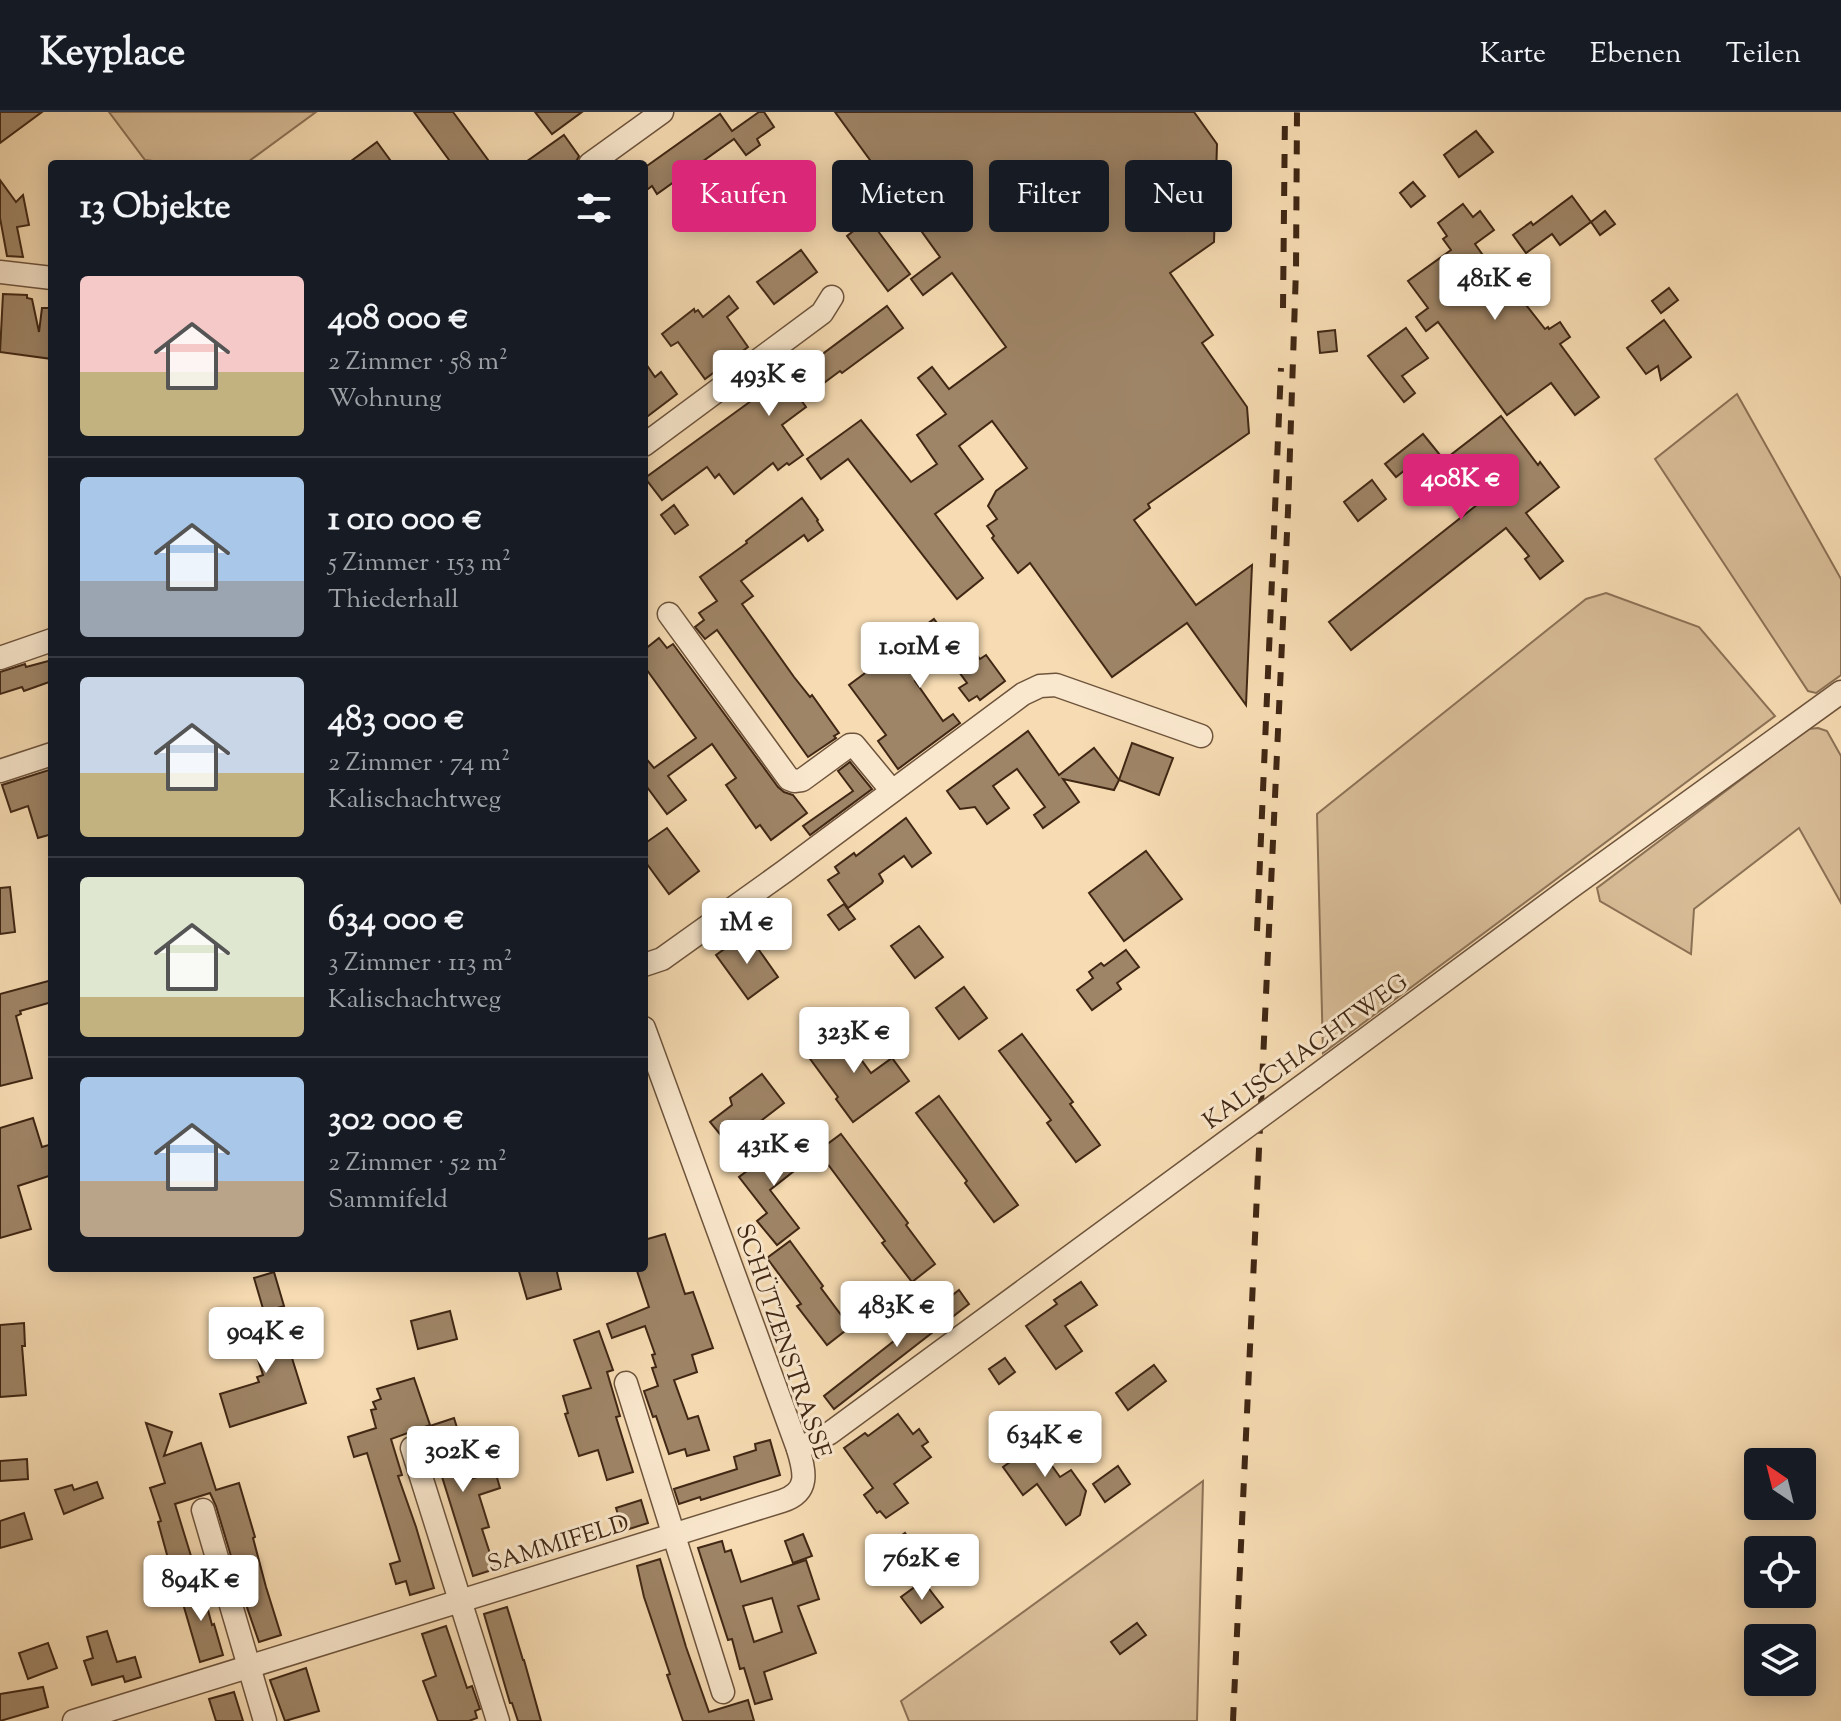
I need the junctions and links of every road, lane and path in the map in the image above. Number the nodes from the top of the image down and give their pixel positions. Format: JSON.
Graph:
{"nodes":[{"id":1,"x":662,"y":112,"type":"edge"},
{"id":2,"x":596,"y":160,"type":"edge"},
{"id":3,"x":0,"y":272,"type":"edge"},
{"id":4,"x":48,"y":278,"type":"edge"},
{"id":5,"x":832,"y":297,"type":"dead end"},
{"id":6,"x":648,"y":442,"type":"edge"},
{"id":7,"x":669,"y":614,"type":"dead end"},
{"id":8,"x":48,"y":641,"type":"edge"},
{"id":9,"x":0,"y":658,"type":"edge"},
{"id":10,"x":1841,"y":692,"type":"edge"},
{"id":11,"x":1201,"y":736,"type":"dead end"},
{"id":12,"x":48,"y":755,"type":"edge"},
{"id":13,"x":0,"y":771,"type":"edge"},
{"id":14,"x":892,"y":791,"type":"junction"},
{"id":15,"x":648,"y":964,"type":"edge"},
{"id":16,"x":648,"y":1039,"type":"edge"},
{"id":17,"x":626,"y":1383,"type":"dead end"},
{"id":18,"x":412,"y":1448,"type":"dead end"},
{"id":19,"x":798,"y":1449,"type":"junction"},
{"id":20,"x":799,"y":1491,"type":"joint"},
{"id":21,"x":203,"y":1510,"type":"dead end"},
{"id":22,"x":673,"y":1535,"type":"junction"},
{"id":23,"x":459,"y":1601,"type":"junction"},
{"id":24,"x":248,"y":1667,"type":"junction"},
{"id":25,"x":723,"y":1692,"type":"dead end"},
{"id":26,"x":74,"y":1721,"type":"edge"},
{"id":27,"x":265,"y":1721,"type":"edge"},
{"id":28,"x":498,"y":1721,"type":"edge"}],
"edges":[{"from":1,"to":2,"type":"street"},
{"from":3,"to":4,"type":"street"},
{"from":5,"to":6,"type":"street"},
{"from":7,"to":14,"type":"street"},
{"from":8,"to":9,"type":"street"},
{"from":10,"to":19,"type":"street","name":"KALISCHACHTWEG","bridge":true},
{"from":11,"to":14,"type":"street"},
{"from":12,"to":13,"type":"street"},
{"from":14,"to":15,"type":"street"},
{"from":16,"to":19,"type":"street","name":"SCHÜTZENSTRASSE"},
{"from":17,"to":22,"type":"street"},
{"from":18,"to":23,"type":"street"},
{"from":19,"to":20,"type":"street","name":"SCHÜTZENSTRASSE"},
{"from":20,"to":22,"type":"street","name":"SAMMIFELD"},
{"from":21,"to":24,"type":"street"},
{"from":22,"to":23,"type":"street","name":"SAMMIFELD"},
{"from":22,"to":25,"type":"street"},
{"from":23,"to":24,"type":"street","name":"SAMMIFELD"},
{"from":23,"to":28,"type":"street"},
{"from":24,"to":26,"type":"street","name":"SAMMIFELD"},
{"from":24,"to":27,"type":"street"}]}
